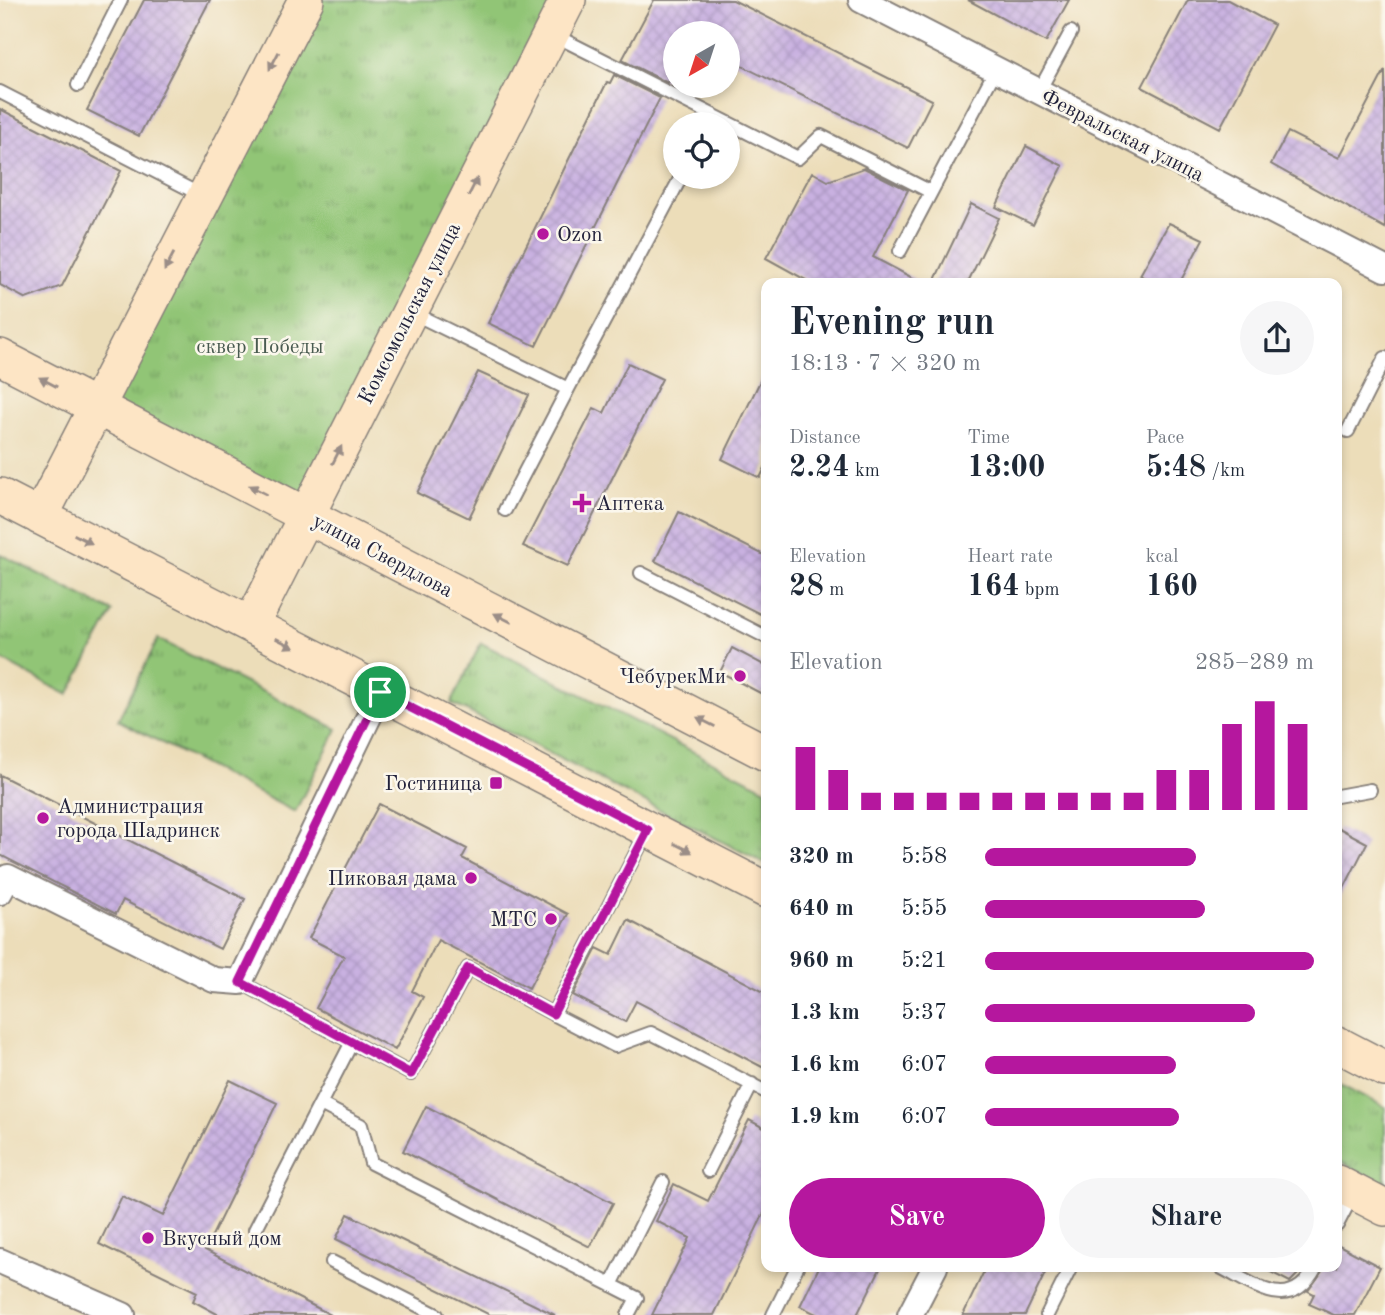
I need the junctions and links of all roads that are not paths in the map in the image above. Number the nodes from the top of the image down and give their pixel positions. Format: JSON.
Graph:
{"nodes":[{"id":1,"x":121,"y":0,"type":"edge"},
{"id":2,"x":306,"y":0,"type":"edge"},
{"id":3,"x":568,"y":0,"type":"edge"},
{"id":4,"x":861,"y":0,"type":"edge"},
{"id":5,"x":1071,"y":32,"type":"dead end"},
{"id":6,"x":551,"y":34,"type":"junction"},
{"id":7,"x":996,"y":69,"type":"junction"},
{"id":8,"x":78,"y":85,"type":"dead end"},
{"id":9,"x":1039,"y":91,"type":"junction"},
{"id":10,"x":0,"y":92,"type":"edge"},
{"id":11,"x":696,"y":112,"type":"edge"},
{"id":12,"x":740,"y":133,"type":"edge"},
{"id":13,"x":675,"y":189,"type":"edge"},
{"id":14,"x":931,"y":192,"type":"junction"},
{"id":15,"x":204,"y":197,"type":"junction"},
{"id":16,"x":900,"y":251,"type":"dead end"},
{"id":17,"x":1384,"y":267,"type":"edge"},
{"id":18,"x":410,"y":312,"type":"junction"},
{"id":19,"x":0,"y":357,"type":"edge"},
{"id":20,"x":1385,"y":358,"type":"edge"},
{"id":21,"x":568,"y":389,"type":"junction"},
{"id":22,"x":96,"y":407,"type":"junction"},
{"id":23,"x":1348,"y":431,"type":"dead end"},
{"id":24,"x":0,"y":496,"type":"edge"},
{"id":25,"x":505,"y":510,"type":"dead end"},
{"id":26,"x":306,"y":516,"type":"junction"},
{"id":27,"x":40,"y":517,"type":"junction"},
{"id":28,"x":641,"y":573,"type":"dead end"},
{"id":29,"x":251,"y":625,"type":"junction"},
{"id":30,"x":761,"y":634,"type":"edge"},
{"id":31,"x":380,"y":692,"type":"junction"},
{"id":32,"x":761,"y":750,"type":"edge"},
{"id":33,"x":1370,"y":790,"type":"dead end"},
{"id":34,"x":1342,"y":795,"type":"edge"},
{"id":35,"x":648,"y":830,"type":"junction"},
{"id":36,"x":761,"y":887,"type":"edge"},
{"id":37,"x":0,"y":892,"type":"edge"},
{"id":38,"x":240,"y":982,"type":"junction"},
{"id":39,"x":553,"y":1014,"type":"junction"},
{"id":40,"x":352,"y":1042,"type":"junction"},
{"id":41,"x":1342,"y":1047,"type":"edge"},
{"id":42,"x":1385,"y":1069,"type":"edge"},
{"id":43,"x":752,"y":1084,"type":"junction"},
{"id":44,"x":761,"y":1089,"type":"edge"},
{"id":45,"x":320,"y":1104,"type":"junction"},
{"id":46,"x":708,"y":1171,"type":"dead end"},
{"id":47,"x":663,"y":1182,"type":"dead end"},
{"id":48,"x":1345,"y":1188,"type":"edge"},
{"id":49,"x":1385,"y":1208,"type":"edge"},
{"id":50,"x":254,"y":1230,"type":"dead end"},
{"id":51,"x":0,"y":1261,"type":"edge"},
{"id":52,"x":332,"y":1262,"type":"dead end"},
{"id":53,"x":794,"y":1272,"type":"edge"},
{"id":54,"x":932,"y":1272,"type":"edge"},
{"id":55,"x":1068,"y":1272,"type":"edge"},
{"id":56,"x":1230,"y":1272,"type":"edge"},
{"id":57,"x":1312,"y":1272,"type":"edge"},
{"id":58,"x":611,"y":1285,"type":"junction"},
{"id":59,"x":123,"y":1315,"type":"edge"},
{"id":60,"x":437,"y":1315,"type":"edge"},
{"id":61,"x":628,"y":1315,"type":"edge"},
{"id":62,"x":773,"y":1315,"type":"edge"},
{"id":63,"x":910,"y":1315,"type":"edge"},
{"id":64,"x":1047,"y":1315,"type":"edge"}],
"edges":[{"from":1,"to":8,"type":"lane"},
{"from":2,"to":15,"type":"main road","one_way":true},
{"from":3,"to":6,"type":"main road","name":"Комсомольская улица"},
{"from":4,"to":7,"type":"street","name":"Февральская улица"},
{"from":5,"to":9,"type":"lane"},
{"from":6,"to":11,"type":"lane"},
{"from":18,"to":6,"type":"main road","name":"Комсомольская улица","one_way":true},
{"from":7,"to":9,"type":"street","name":"Февральская улица"},
{"from":7,"to":14,"type":"lane"},
{"from":9,"to":17,"type":"street","name":"Февральская улица"},
{"from":10,"to":15,"type":"lane"},
{"from":12,"to":14,"type":"lane"},
{"from":13,"to":21,"type":"lane"},
{"from":14,"to":16,"type":"lane"},
{"from":15,"to":22,"type":"main road","one_way":true},
{"from":18,"to":21,"type":"lane"},
{"from":26,"to":18,"type":"main road","name":"Комсомольская улица","one_way":true},
{"from":22,"to":19,"type":"main road","name":"улица Свердлова","one_way":true},
{"from":20,"to":23,"type":"lane"},
{"from":21,"to":25,"type":"lane"},
{"from":26,"to":22,"type":"main road","name":"улица Свердлова","one_way":true},
{"from":22,"to":27,"type":"main road"},
{"from":24,"to":27,"type":"main road"},
{"from":26,"to":29,"type":"main road","name":"Комсомольская улица"},
{"from":32,"to":26,"type":"main road","name":"улица Свердлова","one_way":true},
{"from":27,"to":29,"type":"main road","one_way":true},
{"from":28,"to":30,"type":"lane"},
{"from":29,"to":31,"type":"main road","one_way":true},
{"from":31,"to":35,"type":"main road"},
{"from":31,"to":38,"type":"street"},
{"from":33,"to":34,"type":"lane"},
{"from":35,"to":36,"type":"main road","one_way":true},
{"from":35,"to":39,"type":"lane"},
{"from":37,"to":38,"type":"street"},
{"from":38,"to":40,"type":"lane"},
{"from":39,"to":40,"type":"lane"},
{"from":39,"to":43,"type":"lane"},
{"from":40,"to":45,"type":"lane"},
{"from":41,"to":42,"type":"main road"},
{"from":43,"to":44,"type":"lane"},
{"from":43,"to":46,"type":"lane"},
{"from":45,"to":50,"type":"lane"},
{"from":45,"to":58,"type":"lane"},
{"from":47,"to":58,"type":"lane"},
{"from":48,"to":49,"type":"main road"},
{"from":51,"to":59,"type":"street"},
{"from":52,"to":60,"type":"lane"},
{"from":53,"to":62,"type":"lane"},
{"from":54,"to":63,"type":"street"},
{"from":55,"to":64,"type":"lane"},
{"from":56,"to":57,"type":"lane"},
{"from":58,"to":61,"type":"lane"}]}
